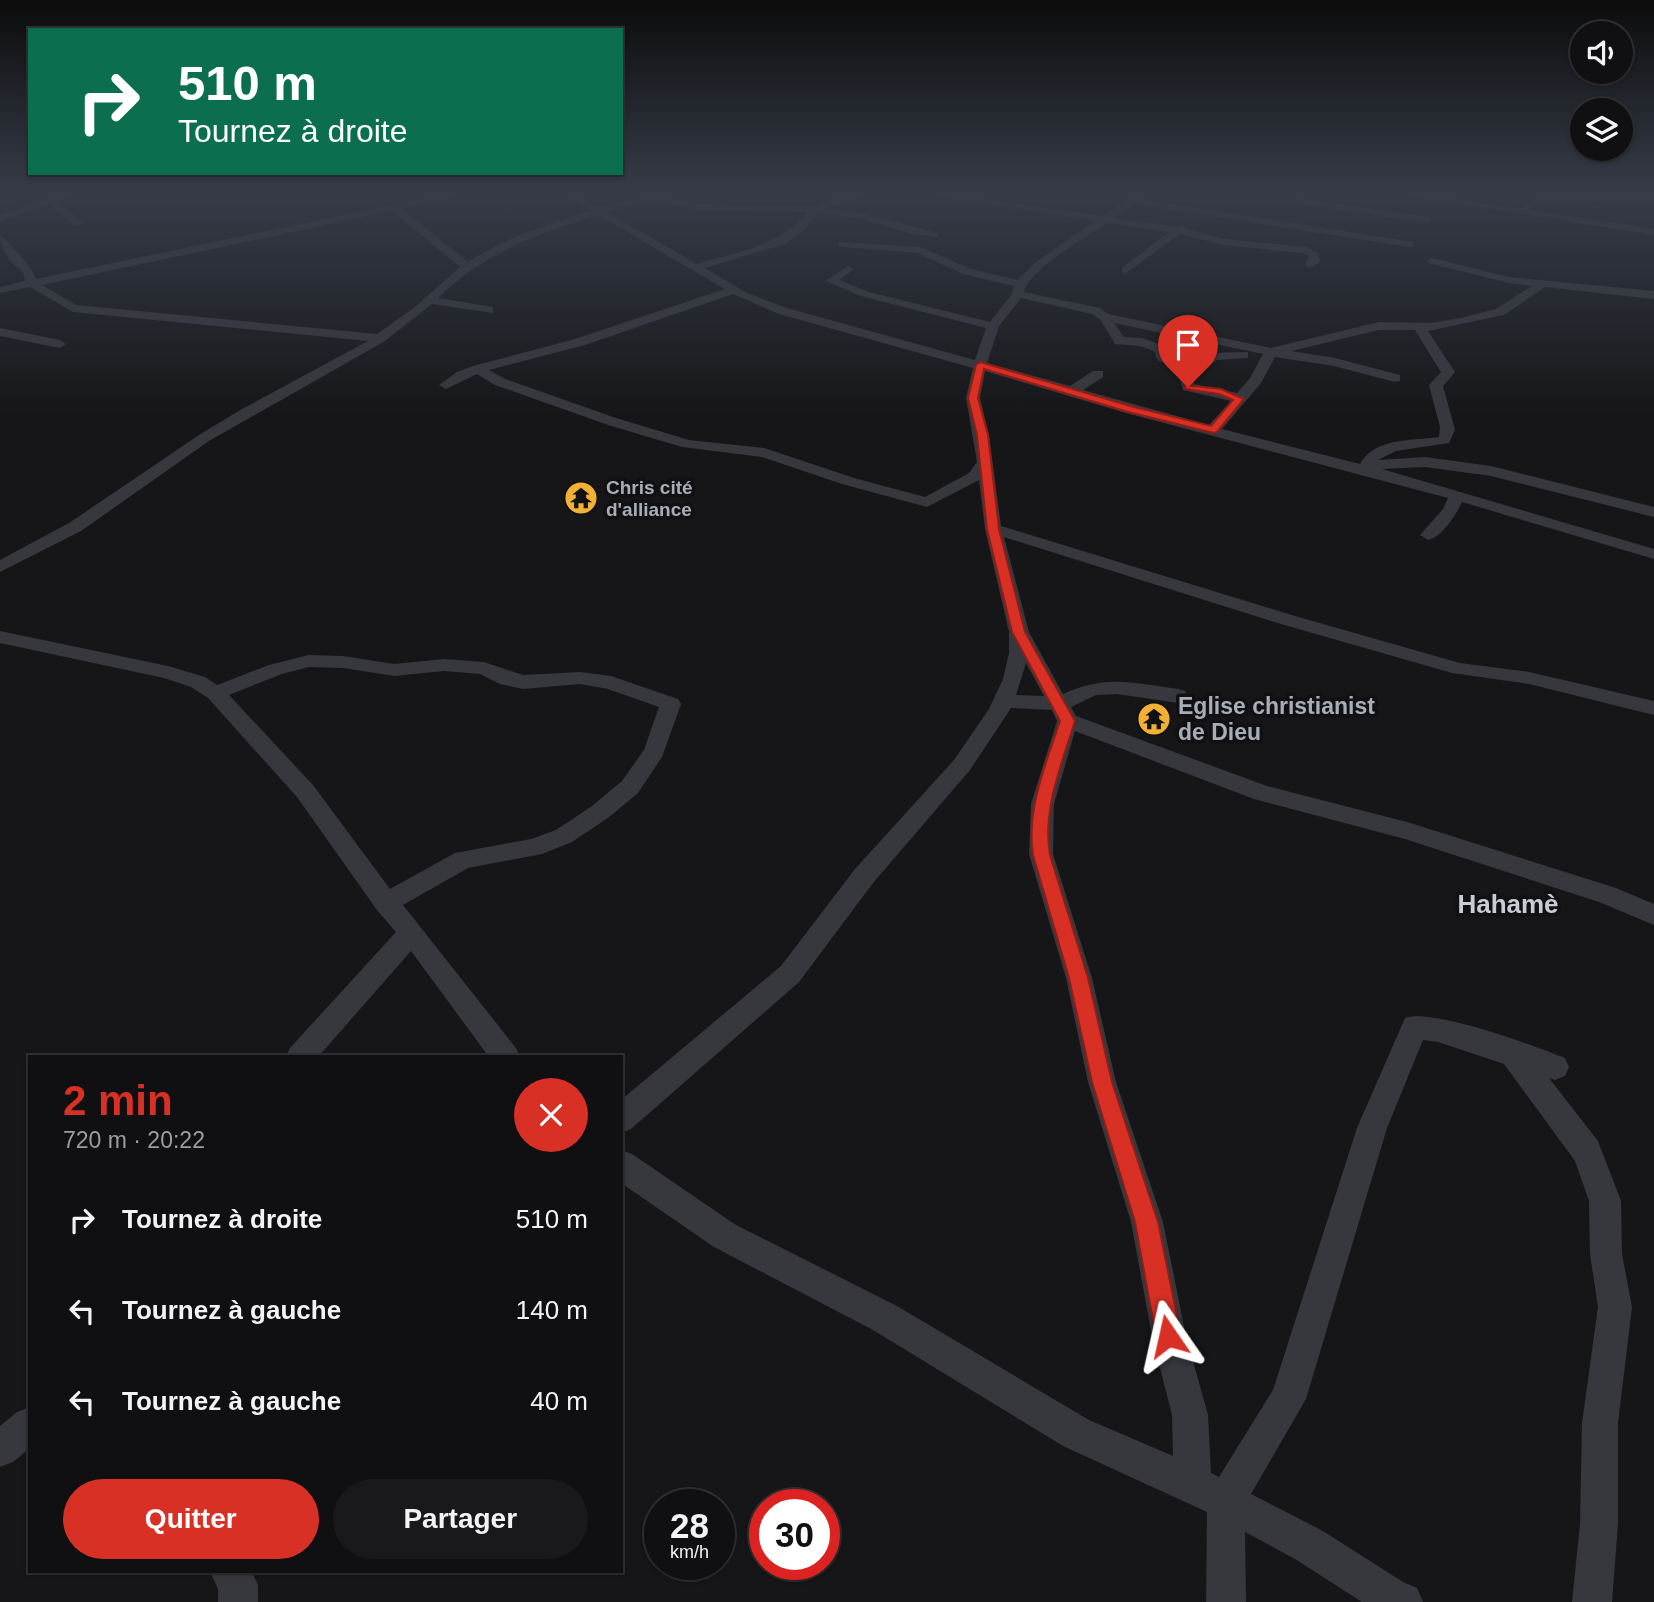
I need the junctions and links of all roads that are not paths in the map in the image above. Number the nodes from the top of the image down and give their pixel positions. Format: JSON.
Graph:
{"nodes":[{"id":1,"x":21,"y":267,"type":"edge"},
{"id":2,"x":110,"y":267,"type":"edge"},
{"id":3,"x":467,"y":267,"type":"edge"},
{"id":4,"x":697,"y":267,"type":"edge"},
{"id":5,"x":956,"y":267,"type":"edge"},
{"id":6,"x":1038,"y":267,"type":"edge"},
{"id":7,"x":1130,"y":267,"type":"edge"},
{"id":8,"x":1434,"y":267,"type":"edge"},
{"id":9,"x":1458,"y":267,"type":"edge"},
{"id":10,"x":848,"y":270,"type":"dead end"},
{"id":11,"x":1126,"y":270,"type":"dead end"},
{"id":12,"x":1443,"y":277,"type":"dead end"},
{"id":13,"x":31,"y":283,"type":"junction"},
{"id":14,"x":1542,"y":284,"type":"junction"},
{"id":15,"x":1019,"y":289,"type":"junction"},
{"id":16,"x":0,"y":290,"type":"edge"},
{"id":17,"x":734,"y":290,"type":"junction"},
{"id":18,"x":1654,"y":295,"type":"edge"},
{"id":19,"x":430,"y":300,"type":"junction"},
{"id":20,"x":489,"y":310,"type":"dead end"},
{"id":21,"x":1104,"y":317,"type":"junction"},
{"id":22,"x":993,"y":326,"type":"junction"},
{"id":23,"x":1419,"y":327,"type":"junction"},
{"id":24,"x":0,"y":332,"type":"edge"},
{"id":25,"x":381,"y":338,"type":"junction"},
{"id":26,"x":60,"y":344,"type":"dead end"},
{"id":27,"x":1271,"y":352,"type":"junction"},
{"id":28,"x":1163,"y":358,"type":"dead end"},
{"id":29,"x":980,"y":365,"type":"junction"},
{"id":30,"x":478,"y":369,"type":"junction"},
{"id":31,"x":1098,"y":374,"type":"dead end"},
{"id":32,"x":1395,"y":378,"type":"dead end"},
{"id":33,"x":446,"y":386,"type":"dead end"},
{"id":34,"x":1072,"y":391,"type":"junction"},
{"id":35,"x":1239,"y":399,"type":"junction"},
{"id":36,"x":1214,"y":429,"type":"junction"},
{"id":37,"x":984,"y":464,"type":"junction"},
{"id":38,"x":1363,"y":466,"type":"junction"},
{"id":39,"x":1457,"y":495,"type":"junction"},
{"id":40,"x":1654,"y":512,"type":"edge"},
{"id":41,"x":993,"y":529,"type":"junction"},
{"id":42,"x":1429,"y":535,"type":"dead end"},
{"id":43,"x":1649,"y":555,"type":"edge"},
{"id":44,"x":0,"y":567,"type":"edge"},
{"id":45,"x":1018,"y":632,"type":"junction"},
{"id":46,"x":0,"y":637,"type":"edge"},
{"id":47,"x":215,"y":693,"type":"junction"},
{"id":48,"x":1178,"y":696,"type":"dead end"},
{"id":49,"x":1004,"y":701,"type":"junction"},
{"id":50,"x":1654,"y":708,"type":"edge"},
{"id":51,"x":1063,"y":713,"type":"junction"},
{"id":52,"x":386,"y":903,"type":"junction"},
{"id":53,"x":1654,"y":915,"type":"edge"},
{"id":54,"x":412,"y":932,"type":"junction"},
{"id":55,"x":302,"y":1055,"type":"edge"},
{"id":56,"x":504,"y":1055,"type":"edge"},
{"id":57,"x":1515,"y":1056,"type":"junction"},
{"id":58,"x":1555,"y":1067,"type":"dead end"},
{"id":59,"x":623,"y":1117,"type":"edge"},
{"id":60,"x":623,"y":1166,"type":"edge"},
{"id":61,"x":28,"y":1427,"type":"edge"},
{"id":62,"x":0,"y":1449,"type":"edge"},
{"id":63,"x":1210,"y":1493,"type":"junction"},
{"id":64,"x":231,"y":1573,"type":"edge"},
{"id":65,"x":238,"y":1602,"type":"edge"},
{"id":66,"x":1226,"y":1602,"type":"edge"},
{"id":67,"x":1403,"y":1602,"type":"edge"},
{"id":68,"x":1592,"y":1602,"type":"edge"}],
"edges":[{"from":1,"to":13,"type":"street"},
{"from":2,"to":13,"type":"street"},
{"from":3,"to":19,"type":"street"},
{"from":4,"to":17,"type":"street"},
{"from":5,"to":15,"type":"street"},
{"from":6,"to":15,"type":"street"},
{"from":7,"to":11,"type":"street"},
{"from":8,"to":12,"type":"street"},
{"from":9,"to":14,"type":"street"},
{"from":10,"to":22,"type":"street"},
{"from":13,"to":16,"type":"street"},
{"from":13,"to":25,"type":"street"},
{"from":14,"to":18,"type":"street"},
{"from":14,"to":23,"type":"street"},
{"from":15,"to":21,"type":"street"},
{"from":15,"to":22,"type":"street"},
{"from":17,"to":29,"type":"street"},
{"from":17,"to":30,"type":"street"},
{"from":19,"to":20,"type":"street"},
{"from":19,"to":25,"type":"street"},
{"from":21,"to":27,"type":"street"},
{"from":21,"to":28,"type":"street"},
{"from":22,"to":29,"type":"street"},
{"from":23,"to":27,"type":"street"},
{"from":23,"to":38,"type":"street"},
{"from":24,"to":26,"type":"street"},
{"from":25,"to":44,"type":"street"},
{"from":27,"to":32,"type":"street"},
{"from":27,"to":35,"type":"street"},
{"from":27,"to":35,"type":"street"},
{"from":29,"to":34,"type":"street"},
{"from":29,"to":37,"type":"street"},
{"from":30,"to":33,"type":"street"},
{"from":30,"to":37,"type":"street"},
{"from":31,"to":34,"type":"street"},
{"from":34,"to":36,"type":"street"},
{"from":35,"to":36,"type":"street"},
{"from":36,"to":38,"type":"street"},
{"from":37,"to":41,"type":"street"},
{"from":38,"to":39,"type":"street"},
{"from":38,"to":40,"type":"street"},
{"from":39,"to":42,"type":"street"},
{"from":39,"to":43,"type":"street"},
{"from":41,"to":45,"type":"street"},
{"from":41,"to":50,"type":"street"},
{"from":45,"to":49,"type":"street"},
{"from":45,"to":51,"type":"street"},
{"from":46,"to":47,"type":"street"},
{"from":47,"to":52,"type":"street"},
{"from":47,"to":52,"type":"street"},
{"from":48,"to":51,"type":"street"},
{"from":49,"to":51,"type":"street"},
{"from":49,"to":59,"type":"street"},
{"from":51,"to":53,"type":"street"},
{"from":51,"to":63,"type":"street"},
{"from":52,"to":54,"type":"street"},
{"from":54,"to":55,"type":"street"},
{"from":54,"to":56,"type":"street"},
{"from":57,"to":58,"type":"street"},
{"from":57,"to":63,"type":"street"},
{"from":57,"to":68,"type":"street"},
{"from":60,"to":63,"type":"street"},
{"from":61,"to":62,"type":"street"},
{"from":63,"to":66,"type":"street"},
{"from":63,"to":67,"type":"street"},
{"from":64,"to":65,"type":"street"}]}
